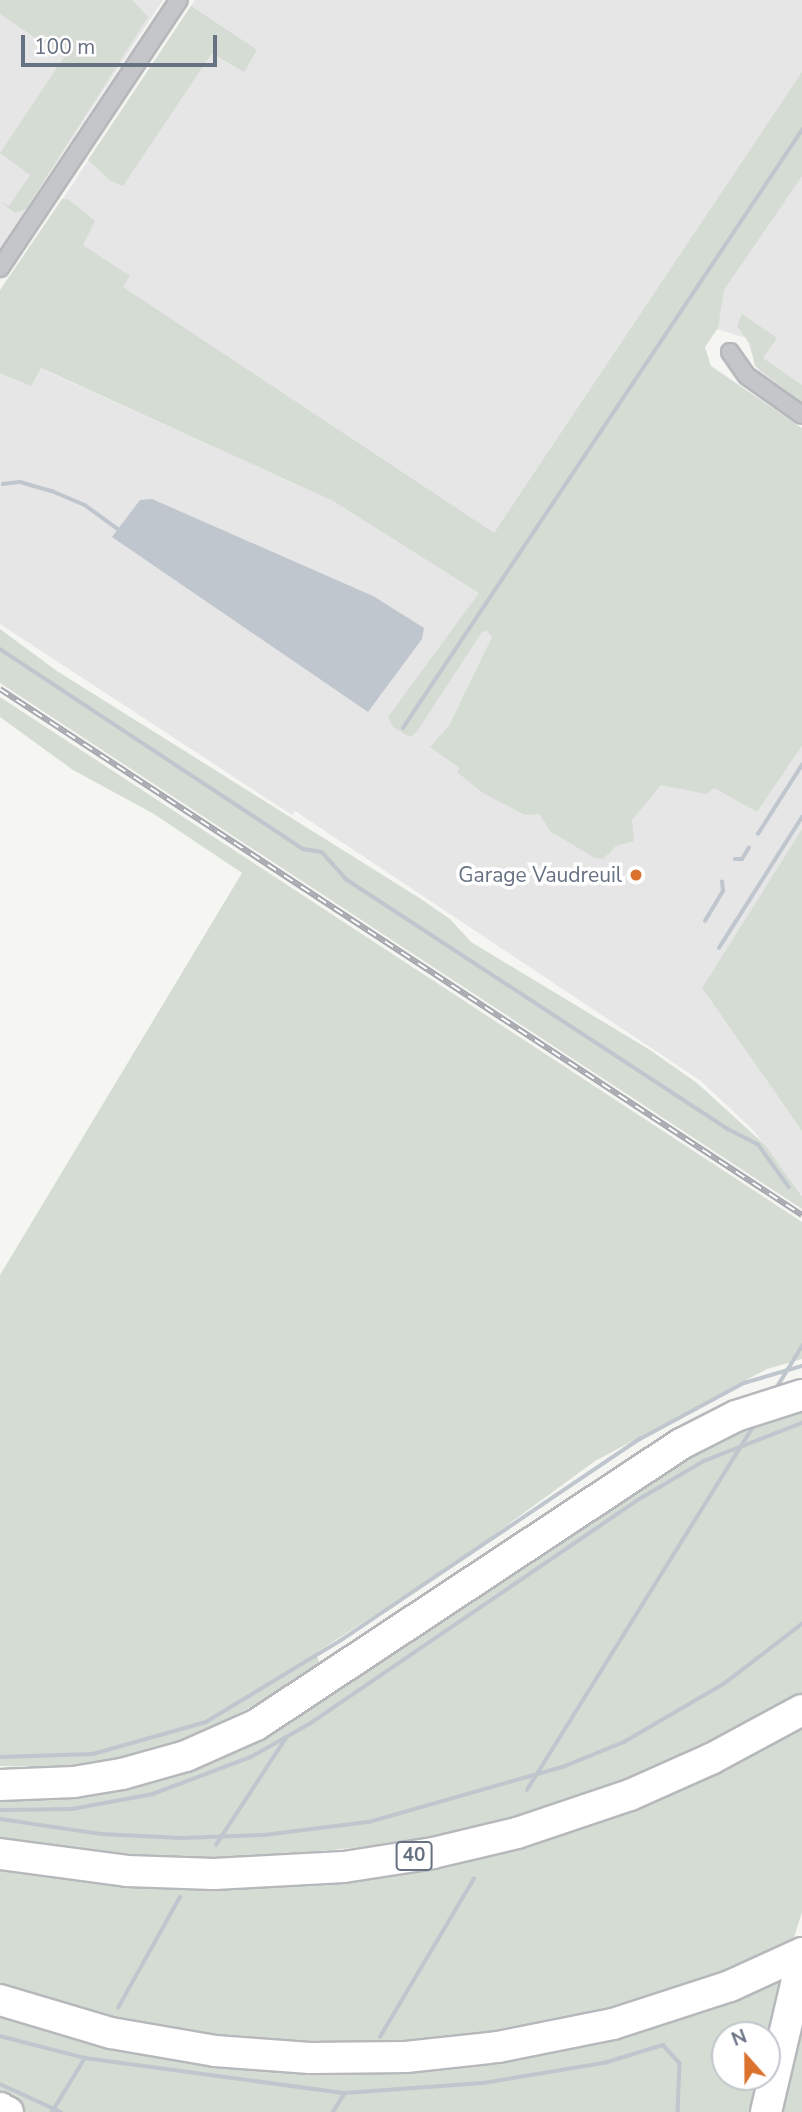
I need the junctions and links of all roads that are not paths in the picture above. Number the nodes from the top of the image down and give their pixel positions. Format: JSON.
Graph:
{"nodes":[{"id":1,"x":178,"y":0,"type":"edge"},
{"id":2,"x":0,"y":268,"type":"edge"},
{"id":3,"x":730,"y":352,"type":"dead end"},
{"id":4,"x":802,"y":415,"type":"edge"},
{"id":5,"x":802,"y":1395,"type":"edge"},
{"id":6,"x":802,"y":1710,"type":"edge"},
{"id":7,"x":0,"y":1785,"type":"edge"},
{"id":8,"x":0,"y":1854,"type":"edge"},
{"id":9,"x":802,"y":1956,"type":"edge"},
{"id":10,"x":0,"y":2000,"type":"edge"},
{"id":11,"x":0,"y":2108,"type":"edge"},
{"id":12,"x":8,"y":2112,"type":"edge"},
{"id":13,"x":766,"y":2112,"type":"edge"}],
"edges":[{"from":1,"to":2,"type":"street"},
{"from":3,"to":4,"type":"street"},
{"from":5,"to":7,"type":"highway"},
{"from":6,"to":8,"type":"highway","number":"40"},
{"from":9,"to":10,"type":"highway"},
{"from":9,"to":13,"type":"highway"},
{"from":11,"to":12,"type":"highway"}]}
